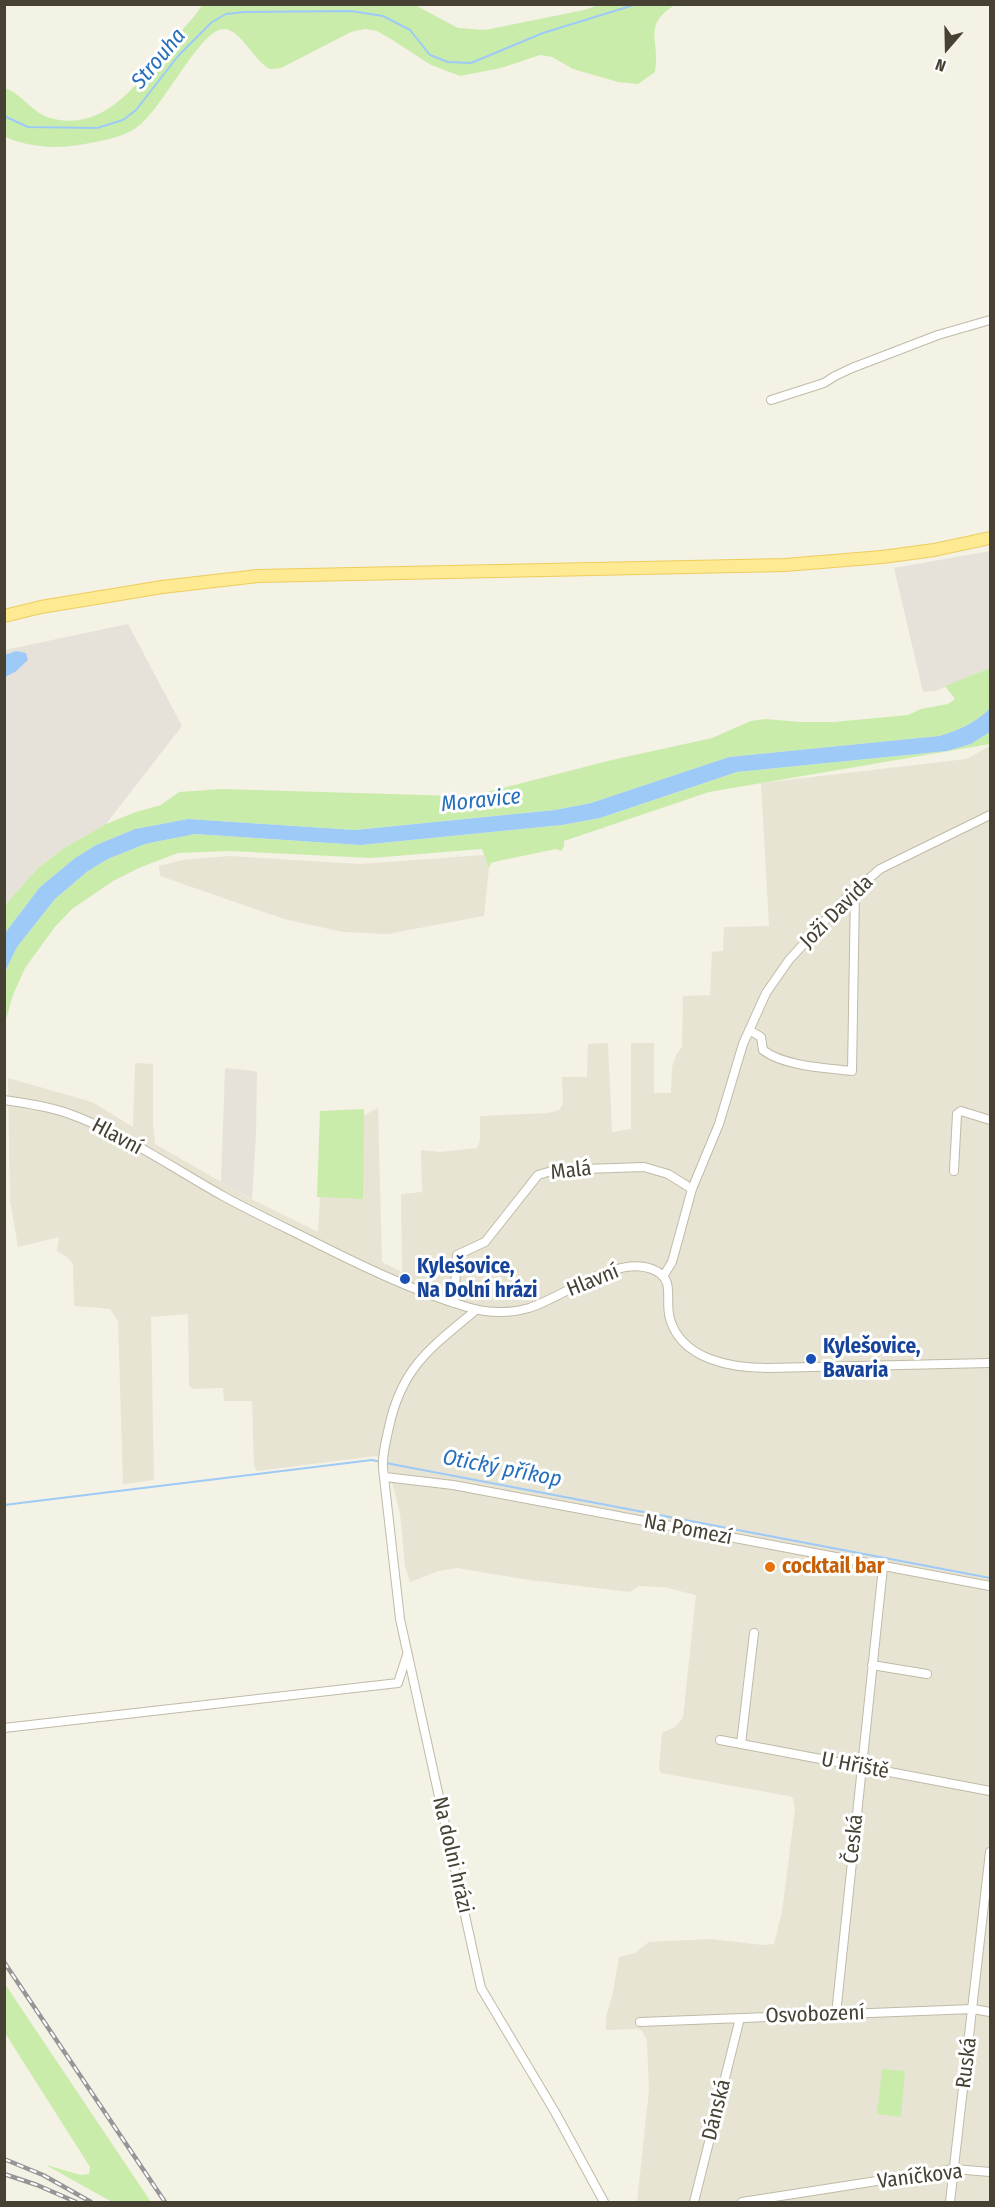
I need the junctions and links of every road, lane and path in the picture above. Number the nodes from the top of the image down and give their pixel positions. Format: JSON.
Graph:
{"nodes":[{"id":1,"x":990,"y":320,"type":"edge"},
{"id":2,"x":771,"y":400,"type":"dead end"},
{"id":3,"x":990,"y":538,"type":"edge"},
{"id":4,"x":4,"y":616,"type":"edge"},
{"id":5,"x":990,"y":815,"type":"edge"},
{"id":6,"x":855,"y":891,"type":"junction"},
{"id":7,"x":749,"y":1030,"type":"junction"},
{"id":8,"x":4,"y":1100,"type":"edge"},
{"id":9,"x":990,"y":1120,"type":"edge"},
{"id":10,"x":954,"y":1171,"type":"dead end"},
{"id":11,"x":692,"y":1189,"type":"junction"},
{"id":12,"x":664,"y":1275,"type":"junction"},
{"id":13,"x":454,"y":1303,"type":"junction"},
{"id":14,"x":477,"y":1310,"type":"junction"},
{"id":15,"x":990,"y":1363,"type":"edge"},
{"id":16,"x":385,"y":1477,"type":"junction"},
{"id":17,"x":883,"y":1567,"type":"junction"},
{"id":18,"x":990,"y":1586,"type":"edge"},
{"id":19,"x":753,"y":1633,"type":"dead end"},
{"id":20,"x":407,"y":1654,"type":"junction"},
{"id":21,"x":872,"y":1665,"type":"junction"},
{"id":22,"x":927,"y":1674,"type":"dead end"},
{"id":23,"x":4,"y":1728,"type":"edge"},
{"id":24,"x":720,"y":1740,"type":"dead end"},
{"id":25,"x":741,"y":1744,"type":"junction"},
{"id":26,"x":861,"y":1767,"type":"junction"},
{"id":27,"x":990,"y":1791,"type":"edge"},
{"id":28,"x":990,"y":1852,"type":"edge"},
{"id":29,"x":973,"y":2009,"type":"junction"},
{"id":30,"x":990,"y":2012,"type":"edge"},
{"id":31,"x":836,"y":2014,"type":"junction"},
{"id":32,"x":740,"y":2018,"type":"junction"},
{"id":33,"x":640,"y":2022,"type":"dead end"},
{"id":34,"x":954,"y":2169,"type":"junction"},
{"id":35,"x":990,"y":2172,"type":"edge"},
{"id":36,"x":604,"y":2202,"type":"edge"},
{"id":37,"x":694,"y":2202,"type":"edge"},
{"id":38,"x":742,"y":2202,"type":"edge"},
{"id":39,"x":950,"y":2202,"type":"edge"}],
"edges":[{"from":1,"to":2,"type":"street"},
{"from":3,"to":4,"type":"main road"},
{"from":5,"to":6,"type":"street","name":"Joži Davida"},
{"from":6,"to":7,"type":"street","name":"Joži Davida"},
{"from":6,"to":7,"type":"street"},
{"from":7,"to":11,"type":"street","name":"Joži Davida"},
{"from":8,"to":13,"type":"street","name":"Hlavní"},
{"from":9,"to":10,"type":"street"},
{"from":11,"to":12,"type":"street","name":"Joži Davida"},
{"from":11,"to":13,"type":"street","name":"Malá"},
{"from":12,"to":14,"type":"street","name":"Hlavní"},
{"from":12,"to":15,"type":"street"},
{"from":13,"to":14,"type":"street","name":"Hlavní"},
{"from":14,"to":16,"type":"street","name":"Na dolni hrázi"},
{"from":16,"to":17,"type":"street","name":"Na Pomezí"},
{"from":16,"to":20,"type":"street","name":"Na dolni hrázi"},
{"from":17,"to":18,"type":"street","name":"Na Pomezí"},
{"from":17,"to":21,"type":"street","name":"Česká"},
{"from":19,"to":25,"type":"street"},
{"from":20,"to":23,"type":"street"},
{"from":20,"to":36,"type":"street","name":"Na dolni hrázi"},
{"from":21,"to":22,"type":"street"},
{"from":21,"to":26,"type":"street","name":"Česká"},
{"from":24,"to":25,"type":"street","name":"U Hřiště"},
{"from":25,"to":26,"type":"street","name":"U Hřiště"},
{"from":26,"to":27,"type":"street","name":"U Hřiště"},
{"from":26,"to":31,"type":"street","name":"Česká"},
{"from":28,"to":29,"type":"street","name":"Ruská"},
{"from":29,"to":30,"type":"street","name":"Osvobození"},
{"from":29,"to":31,"type":"street","name":"Osvobození"},
{"from":29,"to":34,"type":"street","name":"Ruská"},
{"from":31,"to":32,"type":"street","name":"Osvobození"},
{"from":32,"to":33,"type":"street","name":"Osvobození"},
{"from":32,"to":37,"type":"street","name":"Dánská"},
{"from":34,"to":35,"type":"street","name":"Vaníčkova"},
{"from":34,"to":38,"type":"street","name":"Vaníčkova"},
{"from":34,"to":39,"type":"street","name":"Ruská"}]}
